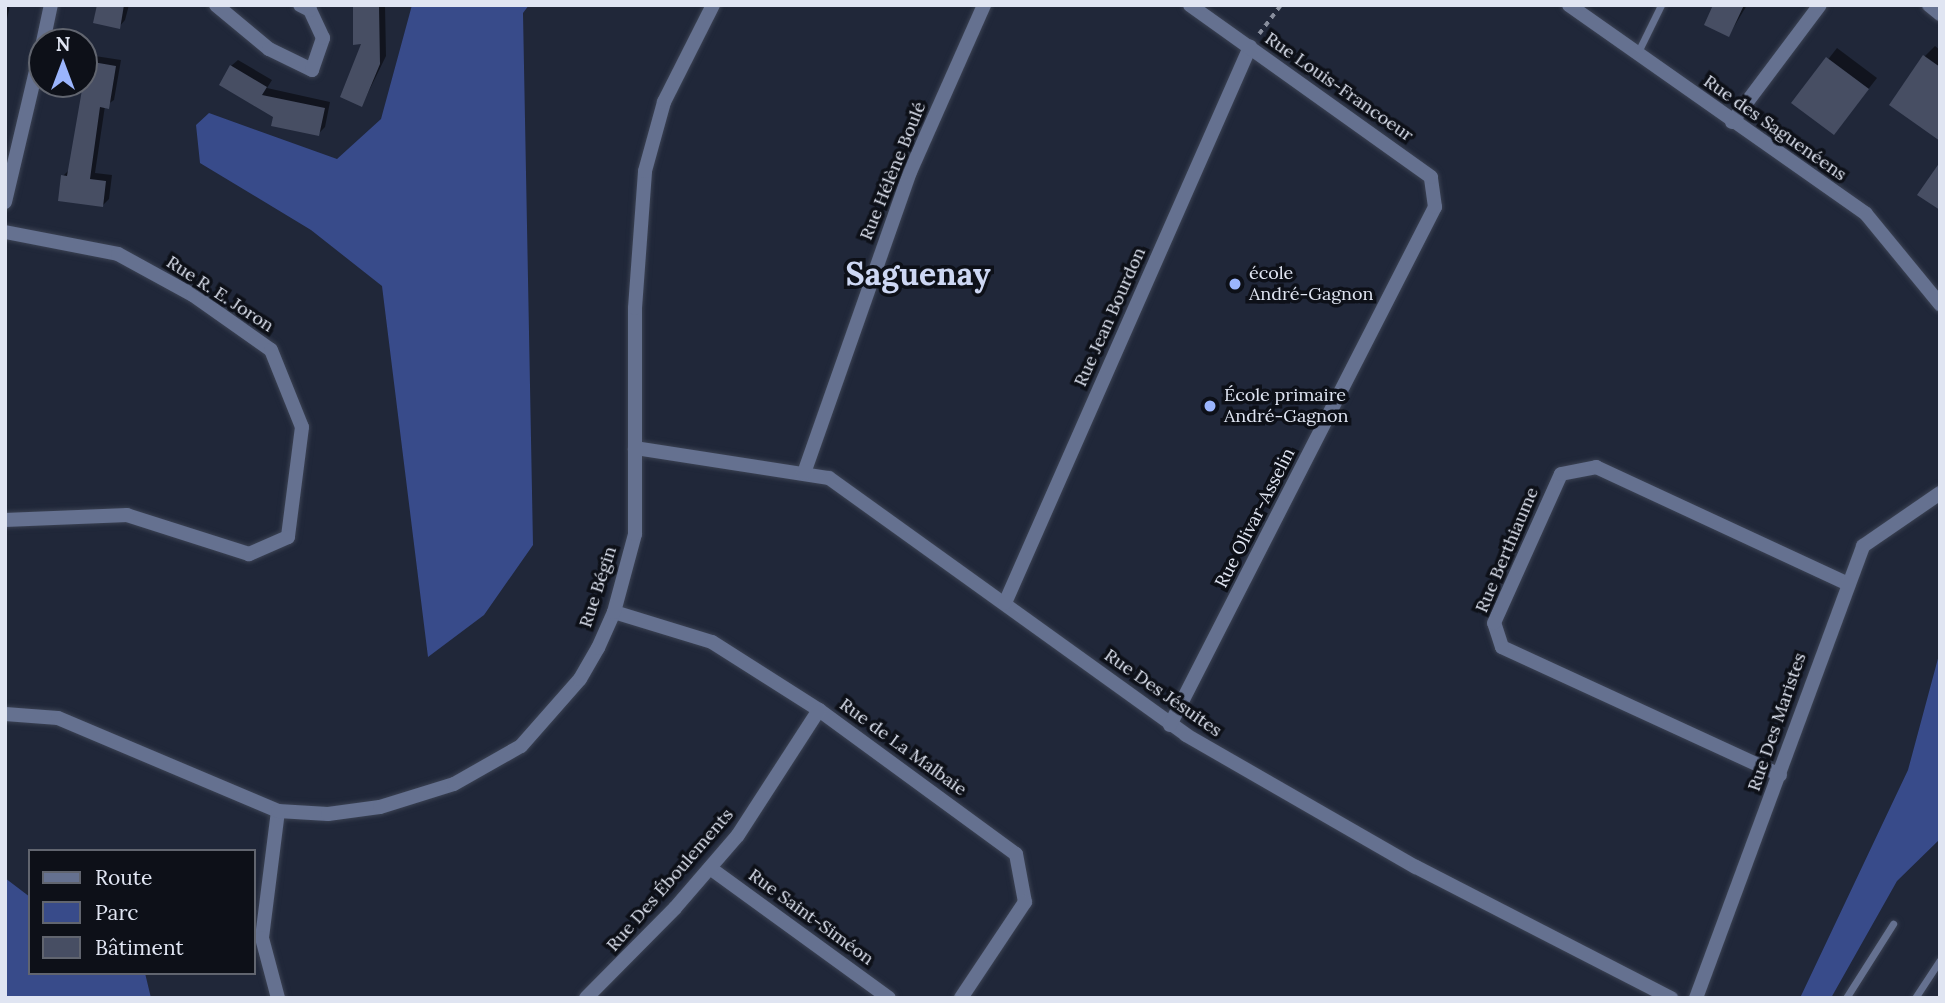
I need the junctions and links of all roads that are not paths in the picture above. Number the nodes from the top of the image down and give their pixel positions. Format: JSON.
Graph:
{"nodes":[{"id":1,"x":51,"y":5,"type":"edge"},
{"id":2,"x":216,"y":5,"type":"edge"},
{"id":3,"x":300,"y":5,"type":"edge"},
{"id":4,"x":713,"y":5,"type":"edge"},
{"id":5,"x":984,"y":5,"type":"edge"},
{"id":6,"x":1191,"y":5,"type":"edge"},
{"id":7,"x":1569,"y":5,"type":"edge"},
{"id":8,"x":1661,"y":5,"type":"edge"},
{"id":9,"x":1820,"y":5,"type":"edge"},
{"id":10,"x":1929,"y":5,"type":"edge"},
{"id":11,"x":1940,"y":14,"type":"edge"},
{"id":12,"x":46,"y":28,"type":"edge"},
{"id":13,"x":1250,"y":47,"type":"junction"},
{"id":14,"x":1637,"y":54,"type":"junction"},
{"id":15,"x":29,"y":98,"type":"edge"},
{"id":16,"x":1732,"y":122,"type":"junction"},
{"id":17,"x":1431,"y":177,"type":"joint"},
{"id":18,"x":5,"y":202,"type":"edge"},
{"id":19,"x":5,"y":232,"type":"edge"},
{"id":20,"x":1940,"y":304,"type":"edge"},
{"id":21,"x":635,"y":448,"type":"junction"},
{"id":22,"x":804,"y":473,"type":"junction"},
{"id":23,"x":1940,"y":493,"type":"edge"},
{"id":24,"x":5,"y":520,"type":"edge"},
{"id":25,"x":1846,"y":583,"type":"junction"},
{"id":26,"x":1005,"y":603,"type":"junction"},
{"id":27,"x":614,"y":612,"type":"junction"},
{"id":28,"x":819,"y":710,"type":"junction"},
{"id":29,"x":5,"y":714,"type":"edge"},
{"id":30,"x":1170,"y":725,"type":"junction"},
{"id":31,"x":1780,"y":775,"type":"junction"},
{"id":32,"x":278,"y":811,"type":"junction"},
{"id":33,"x":710,"y":868,"type":"junction"},
{"id":34,"x":1893,"y":924,"type":"dead end"},
{"id":35,"x":1940,"y":960,"type":"edge"},
{"id":36,"x":278,"y":998,"type":"edge"},
{"id":37,"x":586,"y":998,"type":"edge"},
{"id":38,"x":889,"y":998,"type":"edge"},
{"id":39,"x":961,"y":998,"type":"edge"},
{"id":40,"x":1671,"y":998,"type":"edge"},
{"id":41,"x":1696,"y":998,"type":"edge"},
{"id":42,"x":1846,"y":998,"type":"edge"},
{"id":43,"x":1915,"y":998,"type":"edge"}],
"edges":[{"from":1,"to":12,"type":"street"},
{"from":2,"to":3,"type":"street"},
{"from":4,"to":21,"type":"street","name":"Rue Bégin"},
{"from":5,"to":22,"type":"street","name":"Rue Hélène Boulé"},
{"from":6,"to":13,"type":"street","name":"Rue Louis-Francoeur"},
{"from":7,"to":14,"type":"street","name":"Rue des Saguenéens"},
{"from":8,"to":14,"type":"lane"},
{"from":9,"to":16,"type":"street"},
{"from":10,"to":11,"type":"street"},
{"from":13,"to":17,"type":"street","name":"Rue Louis-Francoeur"},
{"from":13,"to":26,"type":"street","name":"Rue Jean Bourdon"},
{"from":14,"to":16,"type":"street","name":"Rue des Saguenéens"},
{"from":15,"to":18,"type":"street"},
{"from":16,"to":20,"type":"street","name":"Rue des Saguenéens"},
{"from":17,"to":30,"type":"street","name":"Rue Olivar-Asselin"},
{"from":19,"to":24,"type":"street","name":"Rue R. E. Joron"},
{"from":21,"to":22,"type":"street","name":"Rue Des Jésuites"},
{"from":21,"to":27,"type":"street","name":"Rue Bégin"},
{"from":22,"to":26,"type":"street","name":"Rue Des Jésuites"},
{"from":23,"to":25,"type":"street","name":"Rue Des Maristes"},
{"from":25,"to":31,"type":"street","name":"Rue Des Maristes"},
{"from":25,"to":31,"type":"street","name":"Rue Berthiaume"},
{"from":26,"to":30,"type":"street","name":"Rue Des Jésuites"},
{"from":27,"to":28,"type":"street","name":"Rue de La Malbaie"},
{"from":27,"to":32,"type":"street","name":"Rue Bégin"},
{"from":28,"to":33,"type":"street","name":"Rue Des Éboulements"},
{"from":28,"to":39,"type":"street","name":"Rue de La Malbaie"},
{"from":29,"to":32,"type":"street","name":"Rue Bégin"},
{"from":30,"to":40,"type":"street","name":"Rue Des Jésuites"},
{"from":31,"to":41,"type":"street","name":"Rue Des Maristes"},
{"from":32,"to":36,"type":"street"},
{"from":33,"to":37,"type":"street","name":"Rue Des Éboulements"},
{"from":33,"to":38,"type":"street","name":"Rue Saint-Siméon"},
{"from":34,"to":42,"type":"lane"},
{"from":35,"to":43,"type":"lane"}]}
